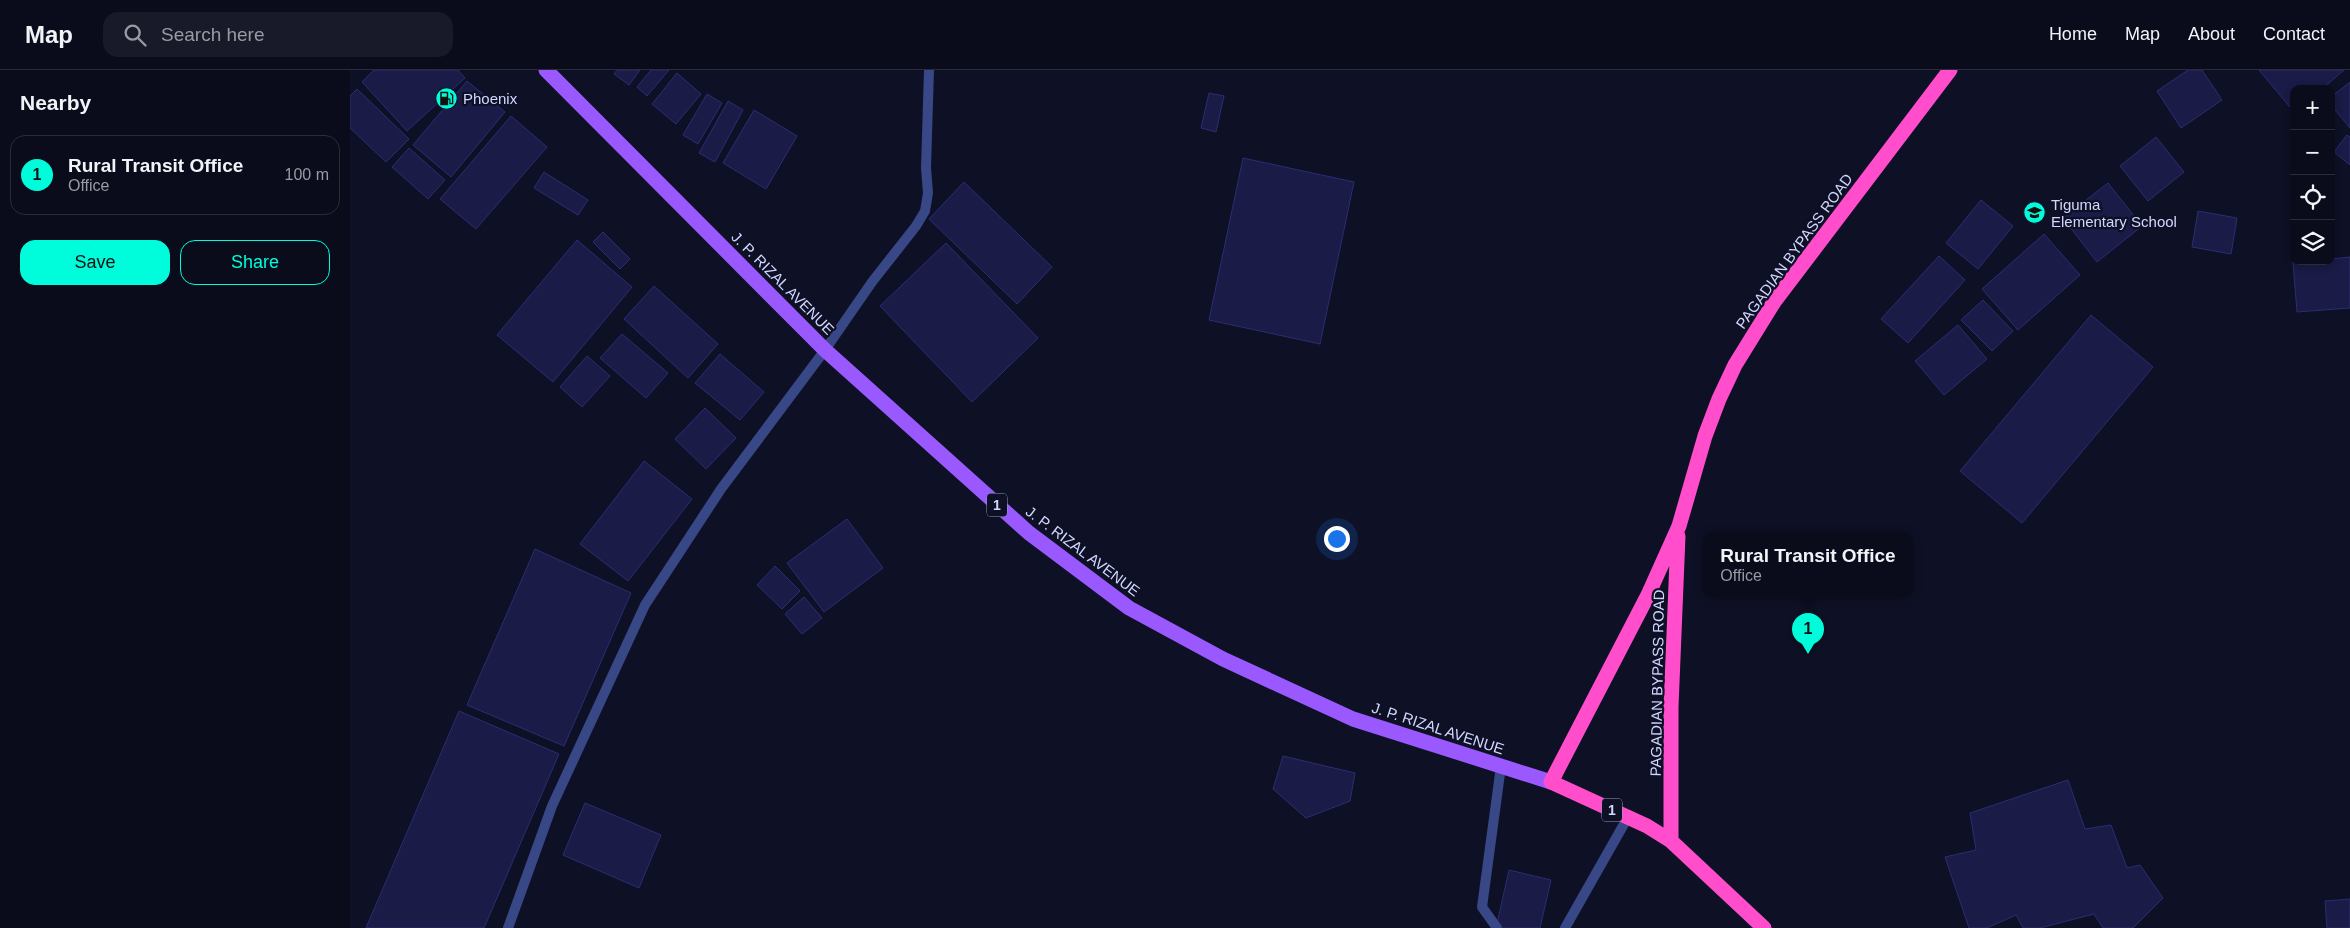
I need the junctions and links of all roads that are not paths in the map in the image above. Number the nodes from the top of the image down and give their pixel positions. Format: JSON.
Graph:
{"nodes":[{"id":1,"x":546,"y":70,"type":"edge"},
{"id":2,"x":929,"y":70,"type":"edge"},
{"id":3,"x":1950,"y":70,"type":"edge"},
{"id":4,"x":825,"y":350,"type":"junction"},
{"id":5,"x":1679,"y":526,"type":"junction"},
{"id":6,"x":1501,"y":766,"type":"junction"},
{"id":7,"x":1551,"y":782,"type":"junction"},
{"id":8,"x":1628,"y":818,"type":"junction"},
{"id":9,"x":1671,"y":841,"type":"junction"},
{"id":10,"x":508,"y":928,"type":"edge"},
{"id":11,"x":1497,"y":928,"type":"edge"},
{"id":12,"x":1565,"y":928,"type":"edge"},
{"id":13,"x":1764,"y":928,"type":"edge"}],
"edges":[{"from":1,"to":4,"type":"main road","name":"J. P. RIZAL AVENUE","number":"1"},
{"from":2,"to":4,"type":"street"},
{"from":3,"to":5,"type":"highway","name":"PAGADIAN BYPASS ROAD"},
{"from":4,"to":6,"type":"main road","name":"J. P. RIZAL AVENUE","number":"1"},
{"from":4,"to":10,"type":"street"},
{"from":5,"to":7,"type":"highway","name":"PAGADIAN BYPASS ROAD"},
{"from":5,"to":9,"type":"highway","name":"PAGADIAN BYPASS ROAD"},
{"from":6,"to":7,"type":"main road","name":"J. P. RIZAL AVENUE","number":"1"},
{"from":6,"to":11,"type":"street"},
{"from":7,"to":8,"type":"highway","name":"J. P. RIZAL AVENUE","number":"1"},
{"from":8,"to":9,"type":"highway","name":"J. P. RIZAL AVENUE","number":"1"},
{"from":8,"to":12,"type":"street"},
{"from":9,"to":13,"type":"highway","number":"1"}]}
